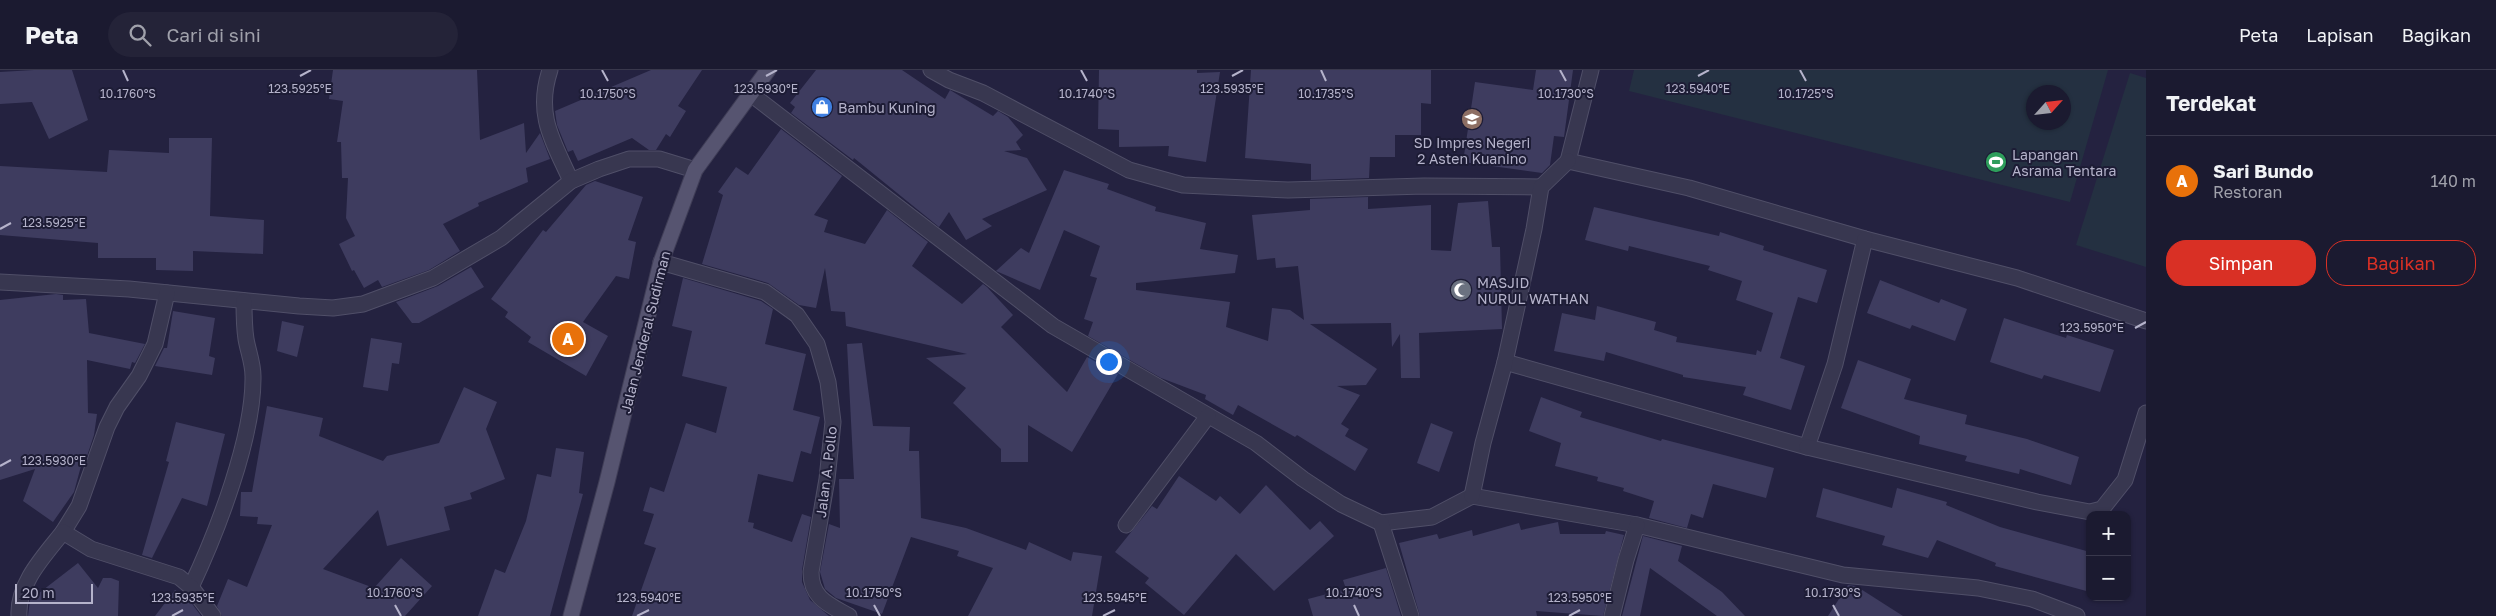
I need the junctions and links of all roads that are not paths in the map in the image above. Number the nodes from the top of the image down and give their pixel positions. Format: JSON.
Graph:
{"nodes":[{"id":1,"x":550,"y":70,"type":"edge"},
{"id":2,"x":768,"y":70,"type":"edge"},
{"id":3,"x":931,"y":70,"type":"edge"},
{"id":4,"x":1591,"y":70,"type":"edge"},
{"id":5,"x":751,"y":94,"type":"junction"},
{"id":6,"x":1568,"y":161,"type":"junction"},
{"id":7,"x":695,"y":170,"type":"junction"},
{"id":8,"x":571,"y":181,"type":"junction"},
{"id":9,"x":1541,"y":187,"type":"junction"},
{"id":10,"x":1865,"y":239,"type":"junction"},
{"id":11,"x":661,"y":262,"type":"junction"},
{"id":12,"x":0,"y":282,"type":"edge"},
{"id":13,"x":167,"y":293,"type":"junction"},
{"id":14,"x":244,"y":301,"type":"junction"},
{"id":15,"x":2146,"y":321,"type":"edge"},
{"id":16,"x":1505,"y":362,"type":"junction"},
{"id":17,"x":2146,"y":413,"type":"edge"},
{"id":18,"x":1208,"y":416,"type":"junction"},
{"id":19,"x":1808,"y":447,"type":"junction"},
{"id":20,"x":1472,"y":496,"type":"junction"},
{"id":21,"x":1381,"y":523,"type":"junction"},
{"id":22,"x":1637,"y":525,"type":"junction"},
{"id":23,"x":1126,"y":526,"type":"dead end"},
{"id":24,"x":63,"y":532,"type":"junction"},
{"id":25,"x":190,"y":587,"type":"junction"},
{"id":26,"x":19,"y":616,"type":"edge"},
{"id":27,"x":213,"y":616,"type":"edge"},
{"id":28,"x":571,"y":616,"type":"edge"},
{"id":29,"x":849,"y":616,"type":"edge"},
{"id":30,"x":1411,"y":616,"type":"edge"},
{"id":31,"x":1612,"y":616,"type":"edge"},
{"id":32,"x":2077,"y":616,"type":"edge"}],
"edges":[{"from":1,"to":8,"type":"street"},
{"from":2,"to":5,"type":"main road","name":"Jalan Jenderal Sudirman"},
{"from":3,"to":9,"type":"street"},
{"from":4,"to":6,"type":"street"},
{"from":5,"to":7,"type":"main road","name":"Jalan Jenderal Sudirman"},
{"from":5,"to":18,"type":"street"},
{"from":6,"to":9,"type":"street"},
{"from":6,"to":10,"type":"street"},
{"from":7,"to":8,"type":"street"},
{"from":7,"to":11,"type":"main road","name":"Jalan Jenderal Sudirman"},
{"from":8,"to":14,"type":"street"},
{"from":9,"to":16,"type":"street"},
{"from":10,"to":15,"type":"street"},
{"from":10,"to":19,"type":"street"},
{"from":11,"to":28,"type":"main road","name":"Jalan Jenderal Sudirman"},
{"from":11,"to":29,"type":"street","name":"Jalan A. Pollo"},
{"from":12,"to":13,"type":"street"},
{"from":13,"to":14,"type":"street"},
{"from":13,"to":24,"type":"street"},
{"from":14,"to":25,"type":"street"},
{"from":16,"to":19,"type":"street"},
{"from":16,"to":20,"type":"street"},
{"from":17,"to":19,"type":"street"},
{"from":18,"to":21,"type":"street"},
{"from":18,"to":23,"type":"street"},
{"from":20,"to":21,"type":"street"},
{"from":20,"to":22,"type":"street"},
{"from":21,"to":30,"type":"street"},
{"from":22,"to":31,"type":"street"},
{"from":22,"to":32,"type":"street"},
{"from":24,"to":25,"type":"street"},
{"from":24,"to":26,"type":"street"},
{"from":25,"to":27,"type":"street"}]}
